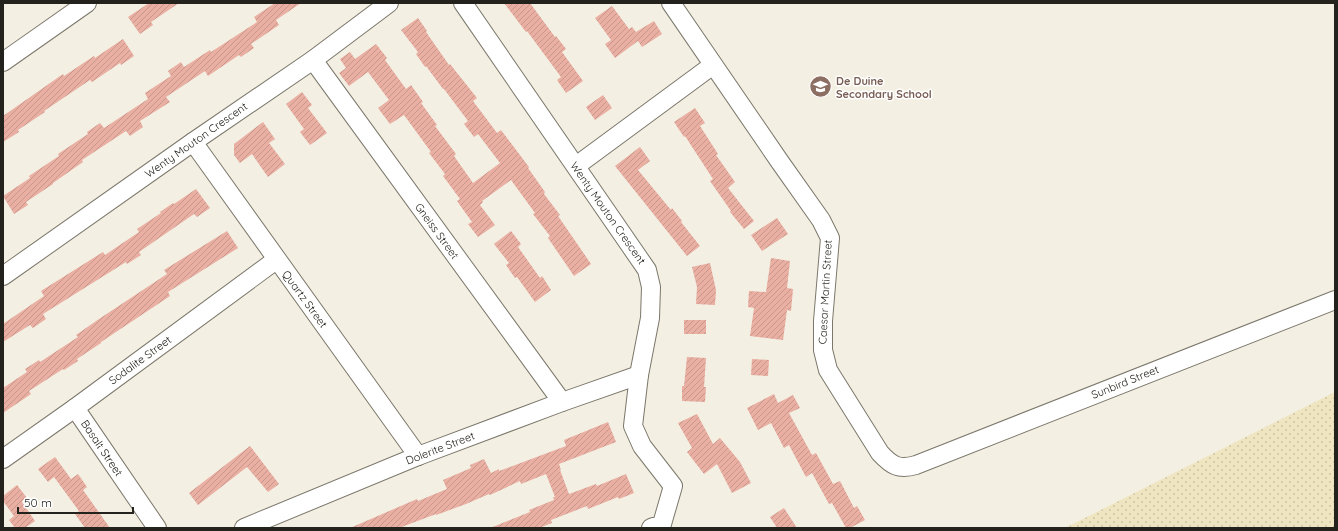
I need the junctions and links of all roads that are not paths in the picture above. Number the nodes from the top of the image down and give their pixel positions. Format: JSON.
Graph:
{"nodes":[{"id":1,"x":87,"y":3,"type":"edge"},
{"id":2,"x":389,"y":3,"type":"edge"},
{"id":3,"x":463,"y":3,"type":"edge"},
{"id":4,"x":671,"y":3,"type":"edge"},
{"id":5,"x":313,"y":60,"type":"junction"},
{"id":6,"x":3,"y":62,"type":"edge"},
{"id":7,"x":713,"y":65,"type":"junction"},
{"id":8,"x":193,"y":142,"type":"junction"},
{"id":9,"x":576,"y":166,"type":"junction"},
{"id":10,"x":276,"y":260,"type":"junction"},
{"id":11,"x":3,"y":276,"type":"edge"},
{"id":12,"x":1335,"y":300,"type":"edge"},
{"id":13,"x":639,"y":375,"type":"junction"},
{"id":14,"x":562,"y":402,"type":"junction"},
{"id":15,"x":75,"y":408,"type":"junction"},
{"id":16,"x":418,"y":456,"type":"junction"},
{"id":17,"x":3,"y":459,"type":"edge"},
{"id":18,"x":916,"y":465,"type":"joint"},
{"id":19,"x":157,"y":528,"type":"edge"},
{"id":20,"x":244,"y":528,"type":"edge"},
{"id":21,"x":651,"y":528,"type":"edge"}],
"edges":[{"from":1,"to":6,"type":"street"},
{"from":2,"to":5,"type":"street","name":"Wenty Mouton Crescent"},
{"from":3,"to":9,"type":"street","name":"Wenty Mouton Crescent"},
{"from":4,"to":7,"type":"street","name":"Caesar Martin Street"},
{"from":5,"to":8,"type":"street","name":"Wenty Mouton Crescent"},
{"from":5,"to":14,"type":"street","name":"Gneiss Street"},
{"from":7,"to":9,"type":"street"},
{"from":7,"to":18,"type":"street","name":"Caesar Martin Street"},
{"from":8,"to":10,"type":"street","name":"Quartz Street"},
{"from":8,"to":11,"type":"street","name":"Wenty Mouton Crescent"},
{"from":9,"to":13,"type":"street","name":"Wenty Mouton Crescent"},
{"from":10,"to":15,"type":"street","name":"Sodalite Street"},
{"from":10,"to":16,"type":"street","name":"Quartz Street"},
{"from":12,"to":18,"type":"street","name":"Sunbird Street"},
{"from":13,"to":14,"type":"street","name":"Dolerite Street"},
{"from":13,"to":21,"type":"street","name":"Wenty Mouton Crescent"},
{"from":14,"to":16,"type":"street","name":"Dolerite Street"},
{"from":15,"to":17,"type":"street","name":"Sodalite Street"},
{"from":15,"to":19,"type":"street","name":"Basalt Street"},
{"from":16,"to":20,"type":"street","name":"Dolerite Street"}]}
